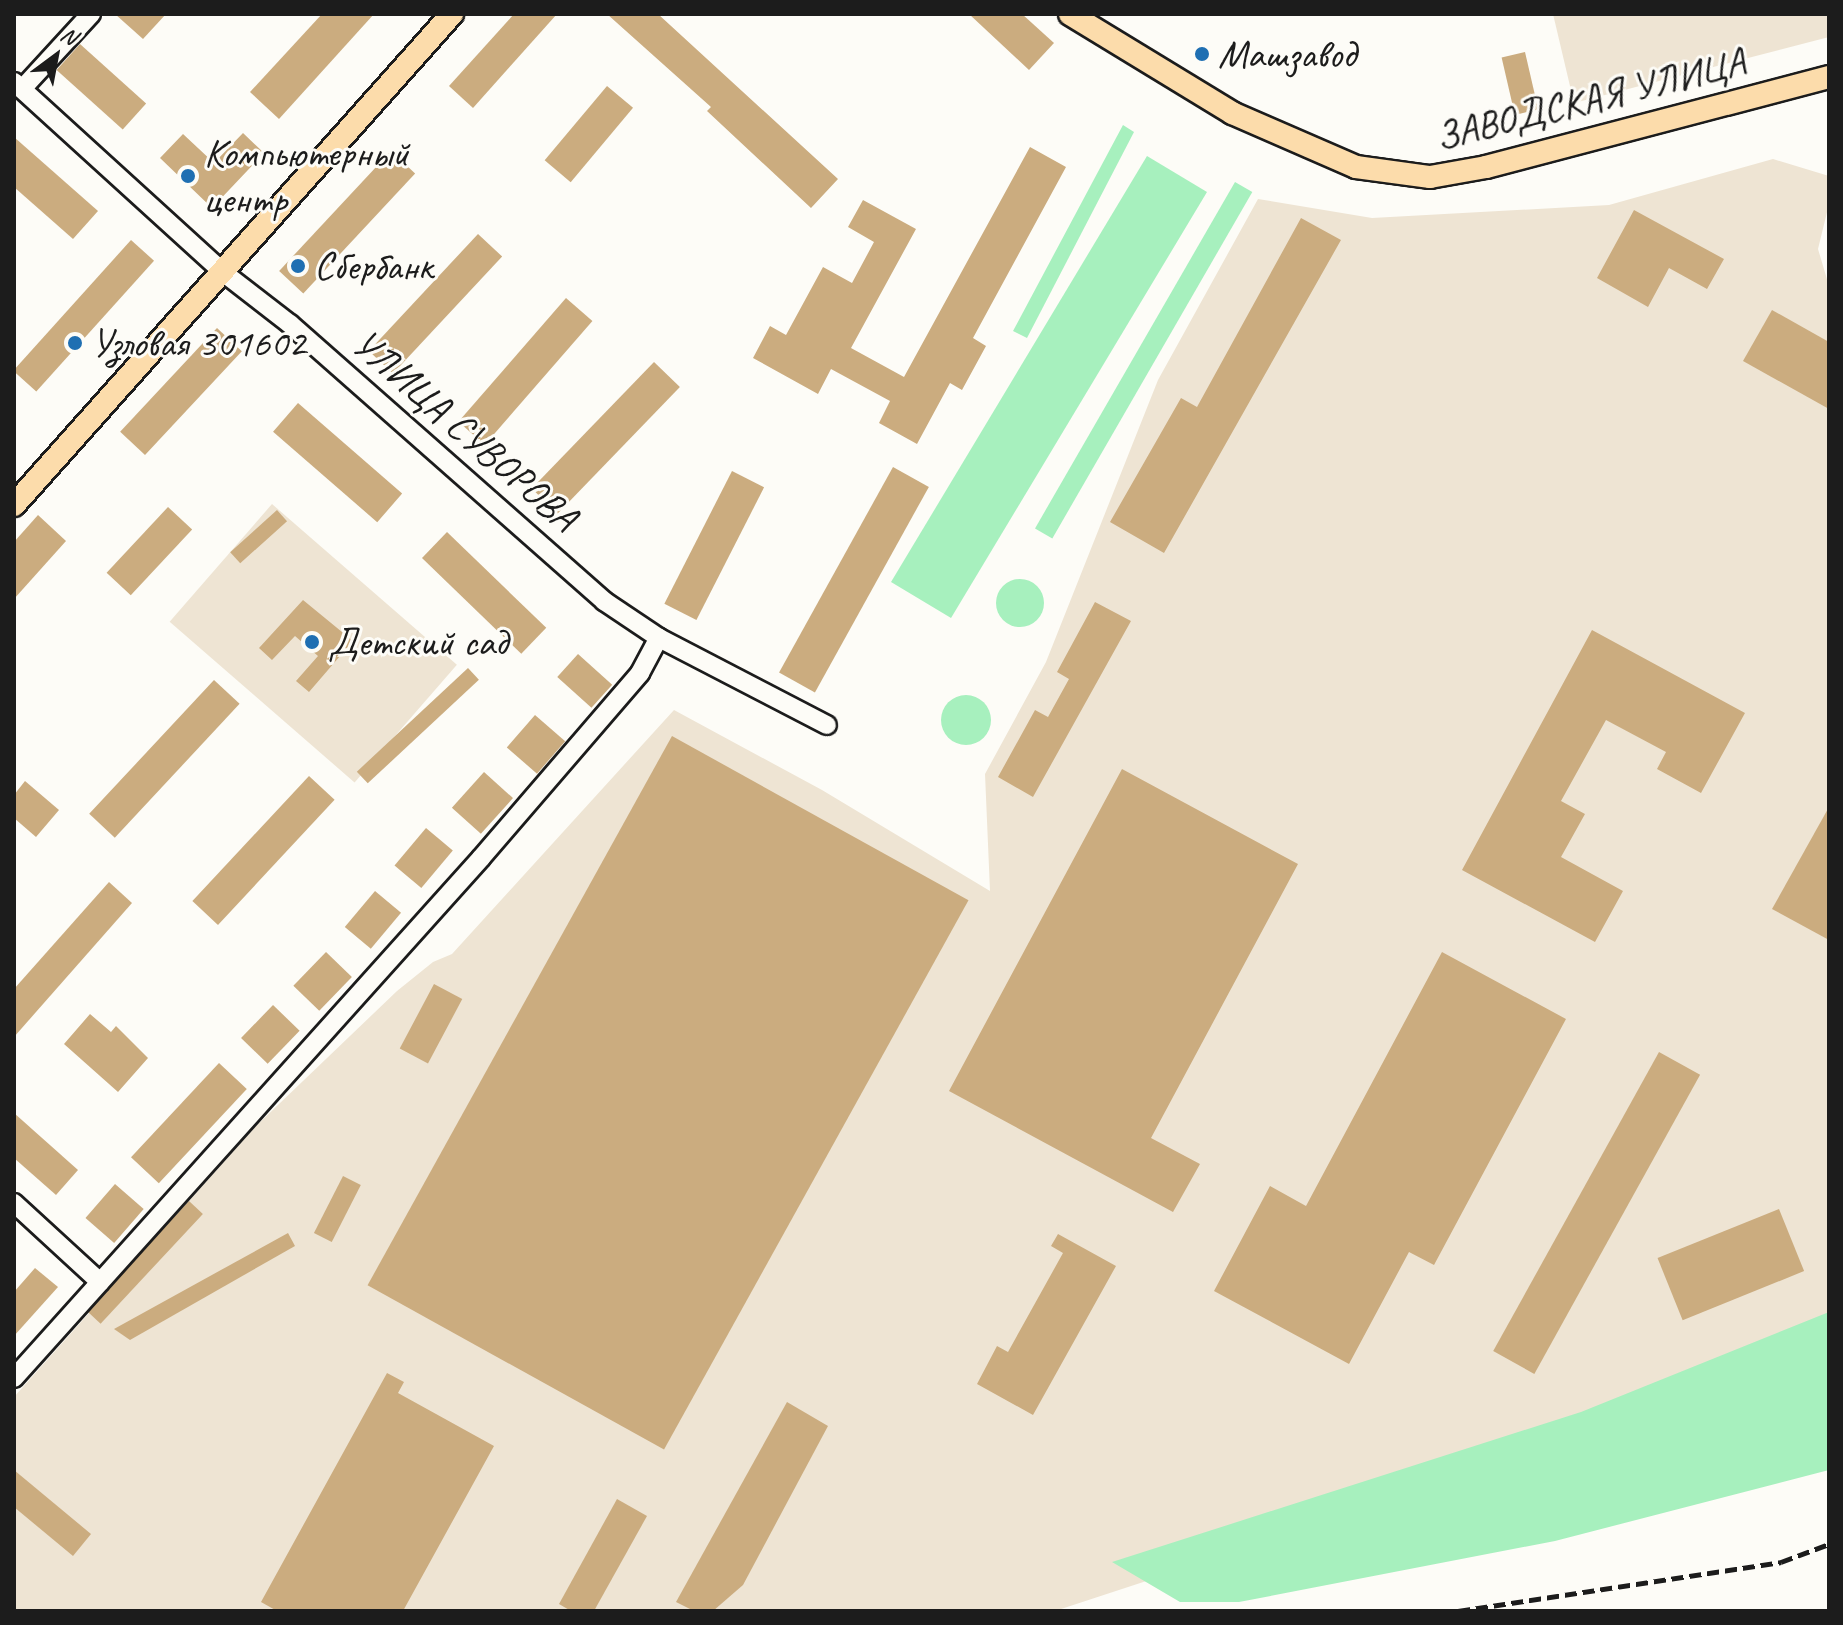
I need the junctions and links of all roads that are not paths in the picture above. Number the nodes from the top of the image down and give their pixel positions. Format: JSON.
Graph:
{"nodes":[{"id":1,"x":91,"y":14,"type":"edge"},
{"id":2,"x":452,"y":14,"type":"edge"},
{"id":3,"x":1070,"y":14,"type":"edge"},
{"id":4,"x":1829,"y":77,"type":"edge"},
{"id":5,"x":18,"y":86,"type":"edge"},
{"id":6,"x":224,"y":273,"type":"junction"},
{"id":7,"x":14,"y":505,"type":"edge"},
{"id":8,"x":659,"y":638,"type":"junction"},
{"id":9,"x":827,"y":725,"type":"dead end"},
{"id":10,"x":14,"y":1203,"type":"edge"},
{"id":11,"x":100,"y":1282,"type":"junction"},
{"id":12,"x":14,"y":1378,"type":"edge"}],
"edges":[{"from":1,"to":5,"type":"street"},
{"from":2,"to":6,"type":"main road"},
{"from":3,"to":4,"type":"main road","name":"ЗАВОДСКАЯ УЛИЦА"},
{"from":5,"to":6,"type":"street","name":"УЛИЦА СУВОРОВА"},
{"from":6,"to":7,"type":"main road"},
{"from":6,"to":8,"type":"street","name":"УЛИЦА СУВОРОВА"},
{"from":8,"to":9,"type":"street","name":"УЛИЦА СУВОРОВА"},
{"from":8,"to":11,"type":"street"},
{"from":10,"to":11,"type":"street"},
{"from":11,"to":12,"type":"street"}]}
